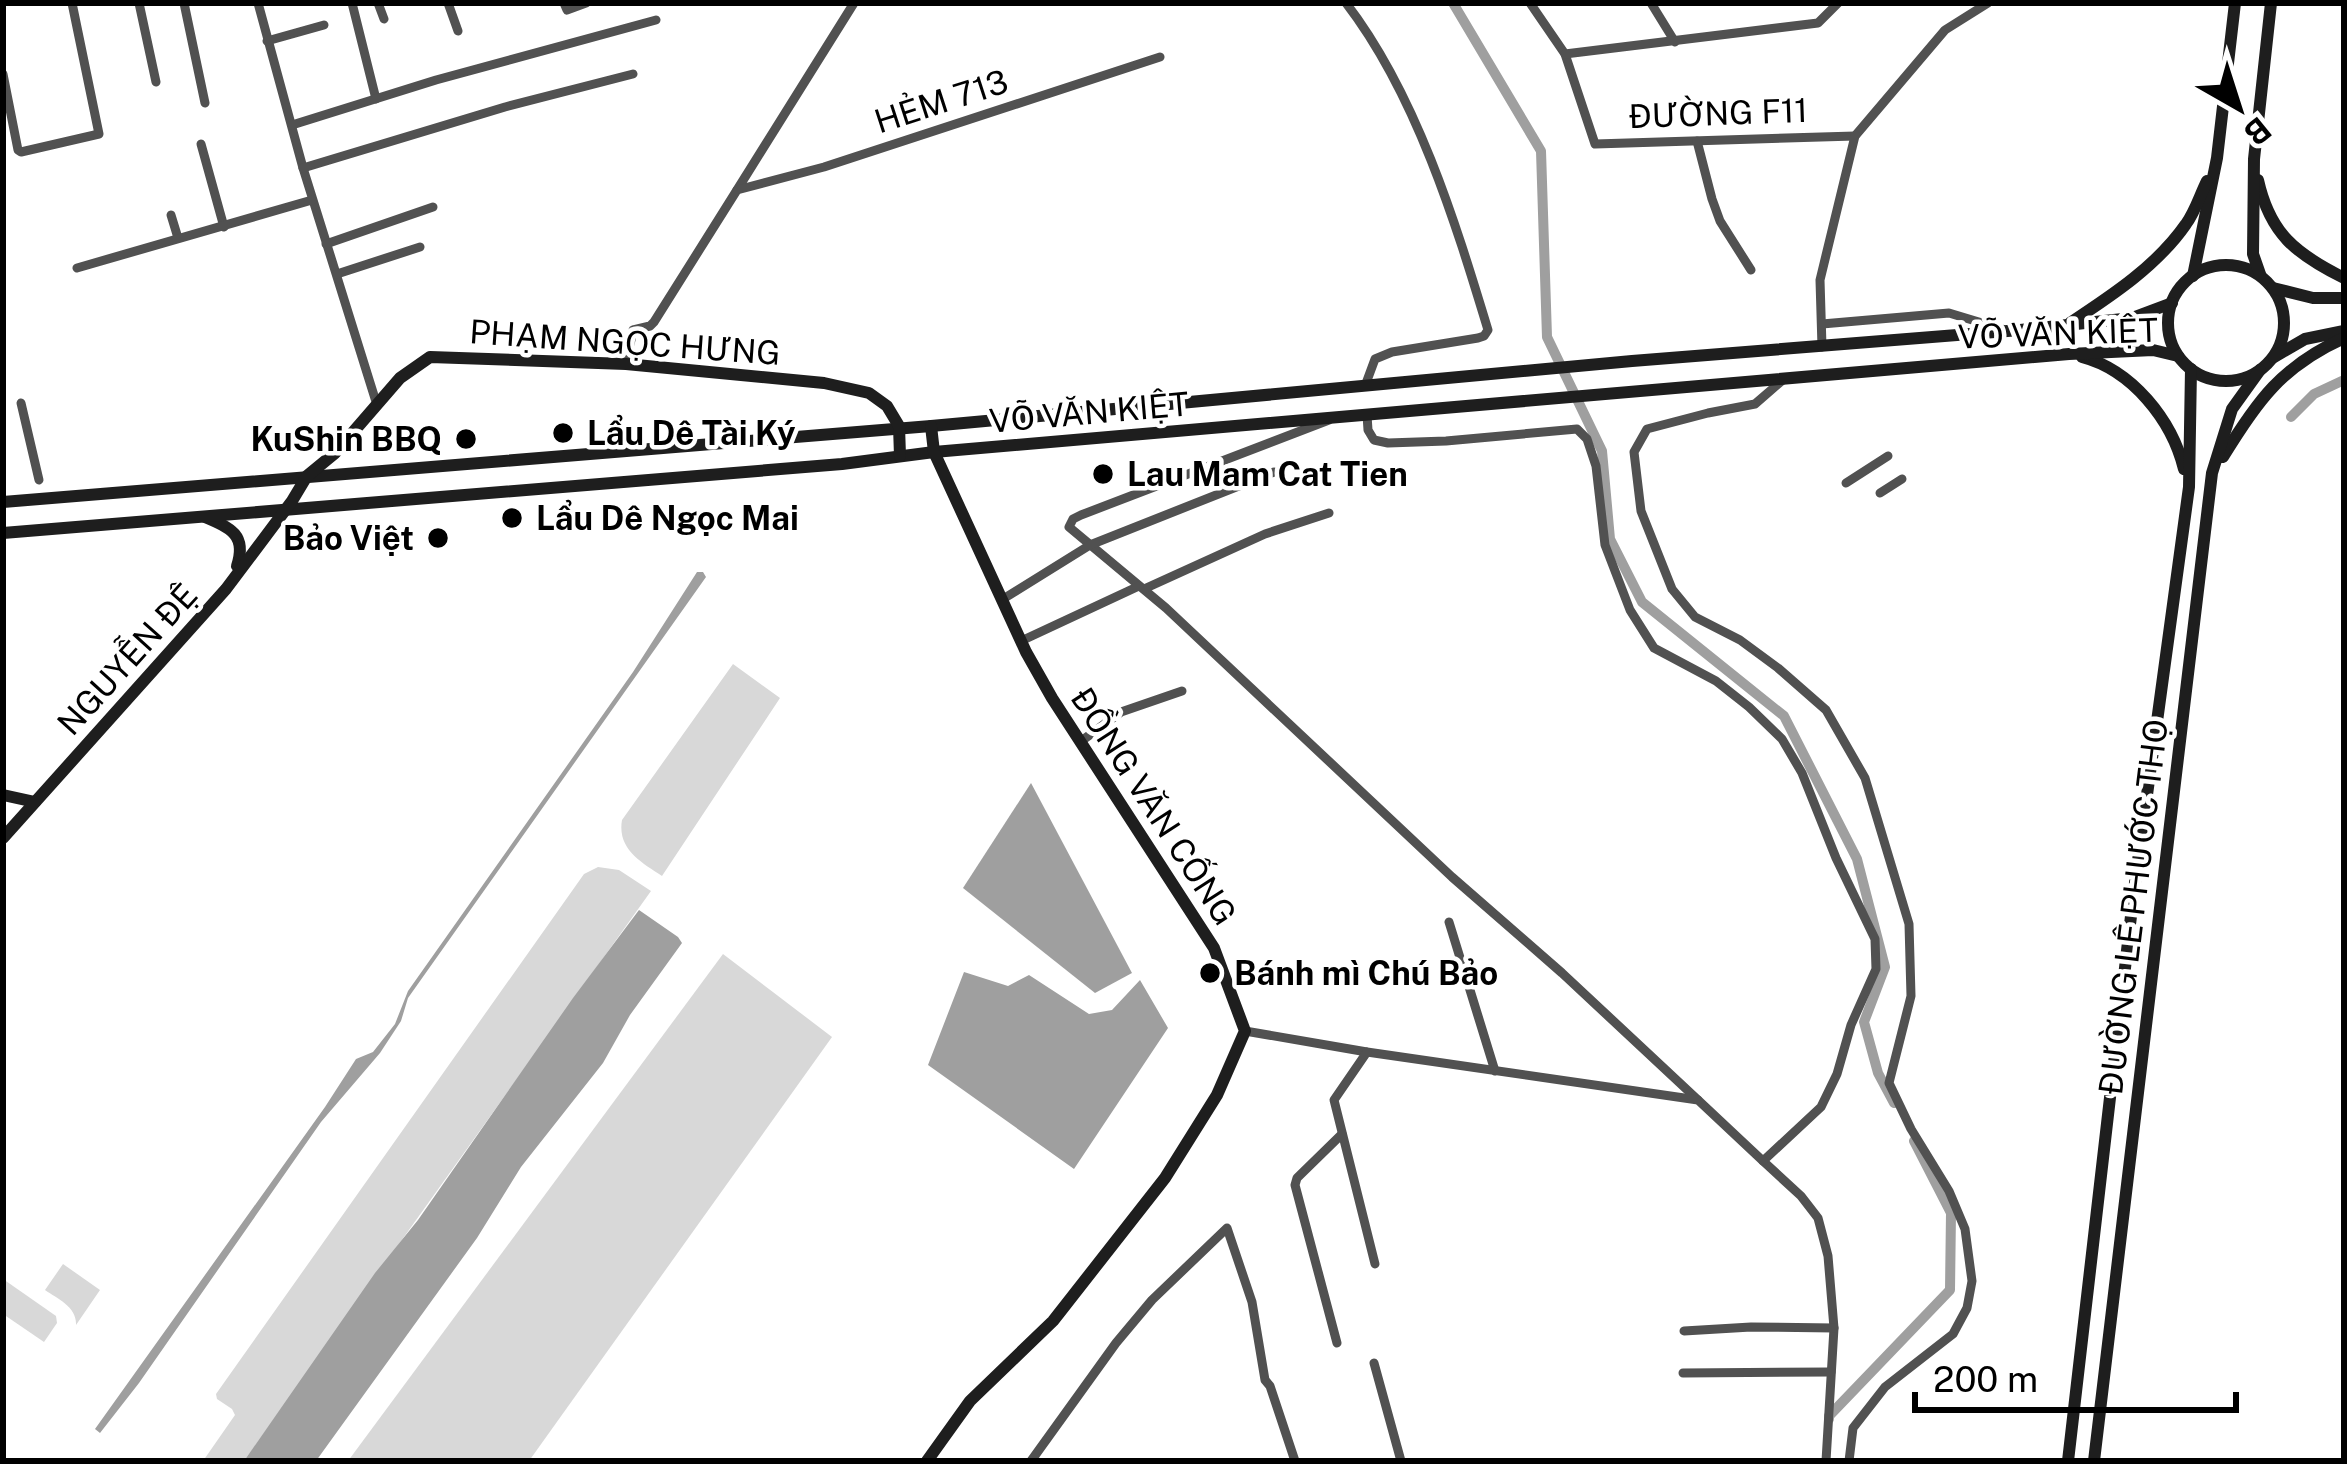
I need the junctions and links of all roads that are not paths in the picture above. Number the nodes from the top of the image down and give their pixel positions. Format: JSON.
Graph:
{"nodes":[{"id":1,"x":72,"y":3,"type":"edge"},
{"id":2,"x":139,"y":3,"type":"edge"},
{"id":3,"x":184,"y":3,"type":"edge"},
{"id":4,"x":258,"y":3,"type":"edge"},
{"id":5,"x":352,"y":3,"type":"edge"},
{"id":6,"x":378,"y":3,"type":"edge"},
{"id":7,"x":448,"y":3,"type":"edge"},
{"id":8,"x":564,"y":3,"type":"edge"},
{"id":9,"x":586,"y":3,"type":"edge"},
{"id":10,"x":854,"y":3,"type":"edge"},
{"id":11,"x":1346,"y":3,"type":"edge"},
{"id":12,"x":1529,"y":3,"type":"edge"},
{"id":13,"x":1651,"y":3,"type":"edge"},
{"id":14,"x":1838,"y":3,"type":"edge"},
{"id":15,"x":1988,"y":3,"type":"edge"},
{"id":16,"x":2235,"y":3,"type":"edge"},
{"id":17,"x":2271,"y":3,"type":"edge"},
{"id":18,"x":384,"y":19,"type":"dead end"},
{"id":19,"x":656,"y":20,"type":"dead end"},
{"id":20,"x":324,"y":25,"type":"dead end"},
{"id":21,"x":458,"y":31,"type":"dead end"},
{"id":22,"x":267,"y":41,"type":"junction"},
{"id":23,"x":1675,"y":42,"type":"junction"},
{"id":24,"x":1565,"y":54,"type":"junction"},
{"id":25,"x":1160,"y":57,"type":"dead end"},
{"id":26,"x":3,"y":74,"type":"edge"},
{"id":27,"x":633,"y":74,"type":"dead end"},
{"id":28,"x":156,"y":82,"type":"dead end"},
{"id":29,"x":376,"y":99,"type":"junction"},
{"id":30,"x":205,"y":103,"type":"dead end"},
{"id":31,"x":292,"y":125,"type":"junction"},
{"id":32,"x":3,"y":134,"type":"edge"},
{"id":33,"x":1855,"y":136,"type":"junction"},
{"id":34,"x":1697,"y":141,"type":"junction"},
{"id":35,"x":16,"y":144,"type":"junction"},
{"id":36,"x":201,"y":145,"type":"dead end"},
{"id":37,"x":2217,"y":158,"type":"junction"},
{"id":38,"x":2254,"y":160,"type":"junction"},
{"id":39,"x":303,"y":168,"type":"junction"},
{"id":40,"x":737,"y":190,"type":"junction"},
{"id":41,"x":312,"y":200,"type":"junction"},
{"id":42,"x":433,"y":207,"type":"dead end"},
{"id":43,"x":171,"y":214,"type":"dead end"},
{"id":44,"x":224,"y":227,"type":"junction"},
{"id":45,"x":178,"y":238,"type":"junction"},
{"id":46,"x":326,"y":244,"type":"junction"},
{"id":47,"x":420,"y":247,"type":"dead end"},
{"id":48,"x":77,"y":268,"type":"dead end"},
{"id":49,"x":1751,"y":270,"type":"dead end"},
{"id":50,"x":337,"y":274,"type":"junction"},
{"id":51,"x":2260,"y":275,"type":"junction"},
{"id":52,"x":2193,"y":276,"type":"junction"},
{"id":53,"x":2344,"y":278,"type":"edge"},
{"id":54,"x":2273,"y":288,"type":"junction"},
{"id":55,"x":2344,"y":298,"type":"edge"},
{"id":56,"x":2172,"y":303,"type":"junction"},
{"id":57,"x":1822,"y":324,"type":"junction"},
{"id":58,"x":2066,"y":325,"type":"junction"},
{"id":59,"x":2007,"y":331,"type":"junction"},
{"id":60,"x":2344,"y":334,"type":"edge"},
{"id":61,"x":1822,"y":347,"type":"junction"},
{"id":62,"x":2069,"y":354,"type":"junction"},
{"id":63,"x":2179,"y":356,"type":"junction"},
{"id":64,"x":2273,"y":357,"type":"junction"},
{"id":65,"x":626,"y":364,"type":"junction"},
{"id":66,"x":2191,"y":369,"type":"junction"},
{"id":67,"x":2260,"y":370,"type":"junction"},
{"id":68,"x":1785,"y":378,"type":"junction"},
{"id":69,"x":1365,"y":386,"type":"junction"},
{"id":70,"x":21,"y":403,"type":"dead end"},
{"id":71,"x":377,"y":405,"type":"junction"},
{"id":72,"x":1367,"y":415,"type":"junction"},
{"id":73,"x":1337,"y":417,"type":"junction"},
{"id":74,"x":931,"y":425,"type":"junction"},
{"id":75,"x":899,"y":426,"type":"junction"},
{"id":76,"x":934,"y":452,"type":"junction"},
{"id":77,"x":900,"y":456,"type":"junction"},
{"id":78,"x":1888,"y":456,"type":"dead end"},
{"id":79,"x":1274,"y":472,"type":"dead end"},
{"id":80,"x":2212,"y":473,"type":"junction"},
{"id":81,"x":307,"y":476,"type":"junction"},
{"id":82,"x":1902,"y":479,"type":"dead end"},
{"id":83,"x":39,"y":480,"type":"dead end"},
{"id":84,"x":1846,"y":483,"type":"dead end"},
{"id":85,"x":2188,"y":487,"type":"junction"},
{"id":86,"x":1880,"y":493,"type":"dead end"},
{"id":87,"x":3,"y":502,"type":"edge"},
{"id":88,"x":284,"y":510,"type":"junction"},
{"id":89,"x":1329,"y":513,"type":"dead end"},
{"id":90,"x":204,"y":516,"type":"junction"},
{"id":91,"x":3,"y":532,"type":"edge"},
{"id":92,"x":1090,"y":545,"type":"junction"},
{"id":93,"x":1142,"y":588,"type":"junction"},
{"id":94,"x":226,"y":589,"type":"junction"},
{"id":95,"x":1004,"y":599,"type":"junction"},
{"id":96,"x":1022,"y":641,"type":"junction"},
{"id":97,"x":1182,"y":691,"type":"dead end"},
{"id":98,"x":1080,"y":742,"type":"junction"},
{"id":99,"x":3,"y":796,"type":"edge"},
{"id":100,"x":35,"y":802,"type":"junction"},
{"id":101,"x":3,"y":838,"type":"edge"},
{"id":102,"x":1450,"y":922,"type":"dead end"},
{"id":103,"x":1245,"y":1031,"type":"junction"},
{"id":104,"x":1366,"y":1052,"type":"junction"},
{"id":105,"x":1495,"y":1071,"type":"junction"},
{"id":106,"x":1699,"y":1100,"type":"junction"},
{"id":107,"x":1342,"y":1134,"type":"junction"},
{"id":108,"x":1763,"y":1161,"type":"junction"},
{"id":109,"x":1376,"y":1264,"type":"dead end"},
{"id":110,"x":1834,"y":1328,"type":"junction"},
{"id":111,"x":1684,"y":1331,"type":"dead end"},
{"id":112,"x":1337,"y":1343,"type":"dead end"},
{"id":113,"x":1374,"y":1363,"type":"dead end"},
{"id":114,"x":1683,"y":1372,"type":"dead end"},
{"id":115,"x":1831,"y":1372,"type":"junction"},
{"id":116,"x":927,"y":1461,"type":"edge"},
{"id":117,"x":1031,"y":1461,"type":"edge"},
{"id":118,"x":1295,"y":1461,"type":"edge"},
{"id":119,"x":1401,"y":1461,"type":"edge"},
{"id":120,"x":1826,"y":1461,"type":"edge"},
{"id":121,"x":1849,"y":1461,"type":"edge"},
{"id":122,"x":2068,"y":1461,"type":"edge"},
{"id":123,"x":2094,"y":1461,"type":"edge"}],
"edges":[{"from":1,"to":35,"type":"street"},
{"from":2,"to":28,"type":"street"},
{"from":3,"to":30,"type":"street"},
{"from":4,"to":22,"type":"street"},
{"from":5,"to":29,"type":"street"},
{"from":6,"to":18,"type":"street"},
{"from":7,"to":21,"type":"street"},
{"from":8,"to":9,"type":"street"},
{"from":10,"to":40,"type":"street"},
{"from":11,"to":69,"type":"street"},
{"from":12,"to":24,"type":"street","name":"ĐƯỜNG F11"},
{"from":13,"to":23,"type":"street"},
{"from":14,"to":23,"type":"street"},
{"from":15,"to":33,"type":"street"},
{"from":16,"to":37,"type":"street"},
{"from":17,"to":38,"type":"street"},
{"from":19,"to":29,"type":"street"},
{"from":20,"to":22,"type":"street"},
{"from":22,"to":31,"type":"street"},
{"from":23,"to":24,"type":"street"},
{"from":24,"to":34,"type":"street","name":"ĐƯỜNG F11"},
{"from":25,"to":40,"type":"street","name":"HẺM 713"},
{"from":26,"to":35,"type":"street"},
{"from":27,"to":39,"type":"street"},
{"from":29,"to":31,"type":"street"},
{"from":31,"to":39,"type":"street"},
{"from":32,"to":35,"type":"street"},
{"from":33,"to":34,"type":"street","name":"ĐƯỜNG F11"},
{"from":33,"to":57,"type":"street"},
{"from":34,"to":49,"type":"street"},
{"from":36,"to":44,"type":"street"},
{"from":37,"to":52,"type":"street"},
{"from":37,"to":58,"type":"street"},
{"from":38,"to":51,"type":"street"},
{"from":38,"to":53,"type":"street"},
{"from":39,"to":41,"type":"street"},
{"from":40,"to":65,"type":"street"},
{"from":41,"to":44,"type":"street"},
{"from":41,"to":46,"type":"street"},
{"from":42,"to":46,"type":"street"},
{"from":43,"to":45,"type":"street"},
{"from":44,"to":45,"type":"street"},
{"from":45,"to":48,"type":"street"},
{"from":46,"to":50,"type":"street"},
{"from":47,"to":50,"type":"street"},
{"from":50,"to":71,"type":"street"},
{"from":51,"to":52,"type":"street"},
{"from":51,"to":54,"type":"street"},
{"from":52,"to":56,"type":"street"},
{"from":54,"to":55,"type":"street"},
{"from":54,"to":64,"type":"street"},
{"from":56,"to":58,"type":"street","name":"VÕ VĂN KIỆT"},
{"from":56,"to":63,"type":"street"},
{"from":57,"to":59,"type":"street"},
{"from":57,"to":61,"type":"street"},
{"from":58,"to":59,"type":"street","name":"VÕ VĂN KIỆT"},
{"from":59,"to":61,"type":"street","name":"VÕ VĂN KIỆT"},
{"from":60,"to":64,"type":"street"},
{"from":60,"to":80,"type":"street"},
{"from":61,"to":69,"type":"street","name":"VÕ VĂN KIỆT"},
{"from":62,"to":63,"type":"street","name":"VÕ VĂN KIỆT"},
{"from":62,"to":68,"type":"street","name":"VÕ VĂN KIỆT"},
{"from":62,"to":85,"type":"street"},
{"from":63,"to":66,"type":"street"},
{"from":64,"to":67,"type":"street"},
{"from":65,"to":71,"type":"street","name":"PHẠM NGỌC HƯNG"},
{"from":65,"to":75,"type":"street","name":"PHẠM NGỌC HƯNG"},
{"from":66,"to":67,"type":"street"},
{"from":66,"to":85,"type":"street","name":"ĐƯỜNG LÊ PHƯỚC THỌ"},
{"from":67,"to":80,"type":"street","name":"ĐƯỜNG LÊ PHƯỚC THỌ"},
{"from":68,"to":72,"type":"street","name":"VÕ VĂN KIỆT"},
{"from":68,"to":121,"type":"street"},
{"from":69,"to":74,"type":"street","name":"VÕ VĂN KIỆT"},
{"from":70,"to":83,"type":"street"},
{"from":71,"to":81,"type":"street","name":"PHẠM NGỌC HƯNG"},
{"from":72,"to":73,"type":"street","name":"VÕ VĂN KIỆT"},
{"from":72,"to":108,"type":"street"},
{"from":73,"to":76,"type":"street","name":"VÕ VĂN KIỆT"},
{"from":73,"to":92,"type":"street"},
{"from":74,"to":75,"type":"street","name":"VÕ VĂN KIỆT"},
{"from":74,"to":76,"type":"street","name":"ĐỒNG VĂN CỐNG"},
{"from":75,"to":77,"type":"street"},
{"from":75,"to":81,"type":"street","name":"VÕ VĂN KIỆT"},
{"from":76,"to":77,"type":"street","name":"VÕ VĂN KIỆT"},
{"from":76,"to":95,"type":"street","name":"ĐỒNG VĂN CỐNG"},
{"from":77,"to":88,"type":"street","name":"VÕ VĂN KIỆT"},
{"from":78,"to":84,"type":"street"},
{"from":79,"to":92,"type":"street"},
{"from":80,"to":123,"type":"street","name":"ĐƯỜNG LÊ PHƯỚC THỌ"},
{"from":81,"to":87,"type":"street","name":"VÕ VĂN KIỆT"},
{"from":81,"to":88,"type":"street","name":"NGUYỄN ĐỆ"},
{"from":82,"to":86,"type":"street"},
{"from":85,"to":122,"type":"street","name":"ĐƯỜNG LÊ PHƯỚC THỌ"},
{"from":88,"to":90,"type":"street","name":"VÕ VĂN KIỆT"},
{"from":88,"to":94,"type":"street","name":"NGUYỄN ĐỆ"},
{"from":89,"to":93,"type":"street"},
{"from":90,"to":91,"type":"street","name":"VÕ VĂN KIỆT"},
{"from":90,"to":94,"type":"street"},
{"from":92,"to":93,"type":"street"},
{"from":92,"to":95,"type":"street"},
{"from":93,"to":96,"type":"street"},
{"from":93,"to":106,"type":"street"},
{"from":94,"to":100,"type":"street","name":"NGUYỄN ĐỆ"},
{"from":95,"to":96,"type":"street","name":"ĐỒNG VĂN CỐNG"},
{"from":96,"to":98,"type":"street","name":"ĐỒNG VĂN CỐNG"},
{"from":97,"to":98,"type":"street"},
{"from":98,"to":103,"type":"street","name":"ĐỒNG VĂN CỐNG"},
{"from":99,"to":100,"type":"street"},
{"from":100,"to":101,"type":"street","name":"NGUYỄN ĐỆ"},
{"from":102,"to":105,"type":"street"},
{"from":103,"to":104,"type":"street"},
{"from":103,"to":116,"type":"street"},
{"from":104,"to":105,"type":"street"},
{"from":104,"to":107,"type":"street"},
{"from":105,"to":106,"type":"street"},
{"from":106,"to":108,"type":"street"},
{"from":107,"to":109,"type":"street"},
{"from":107,"to":112,"type":"street"},
{"from":108,"to":110,"type":"street"},
{"from":110,"to":111,"type":"street"},
{"from":110,"to":115,"type":"street"},
{"from":113,"to":119,"type":"street"},
{"from":114,"to":115,"type":"street"},
{"from":115,"to":120,"type":"street"},
{"from":117,"to":118,"type":"street"}]}
